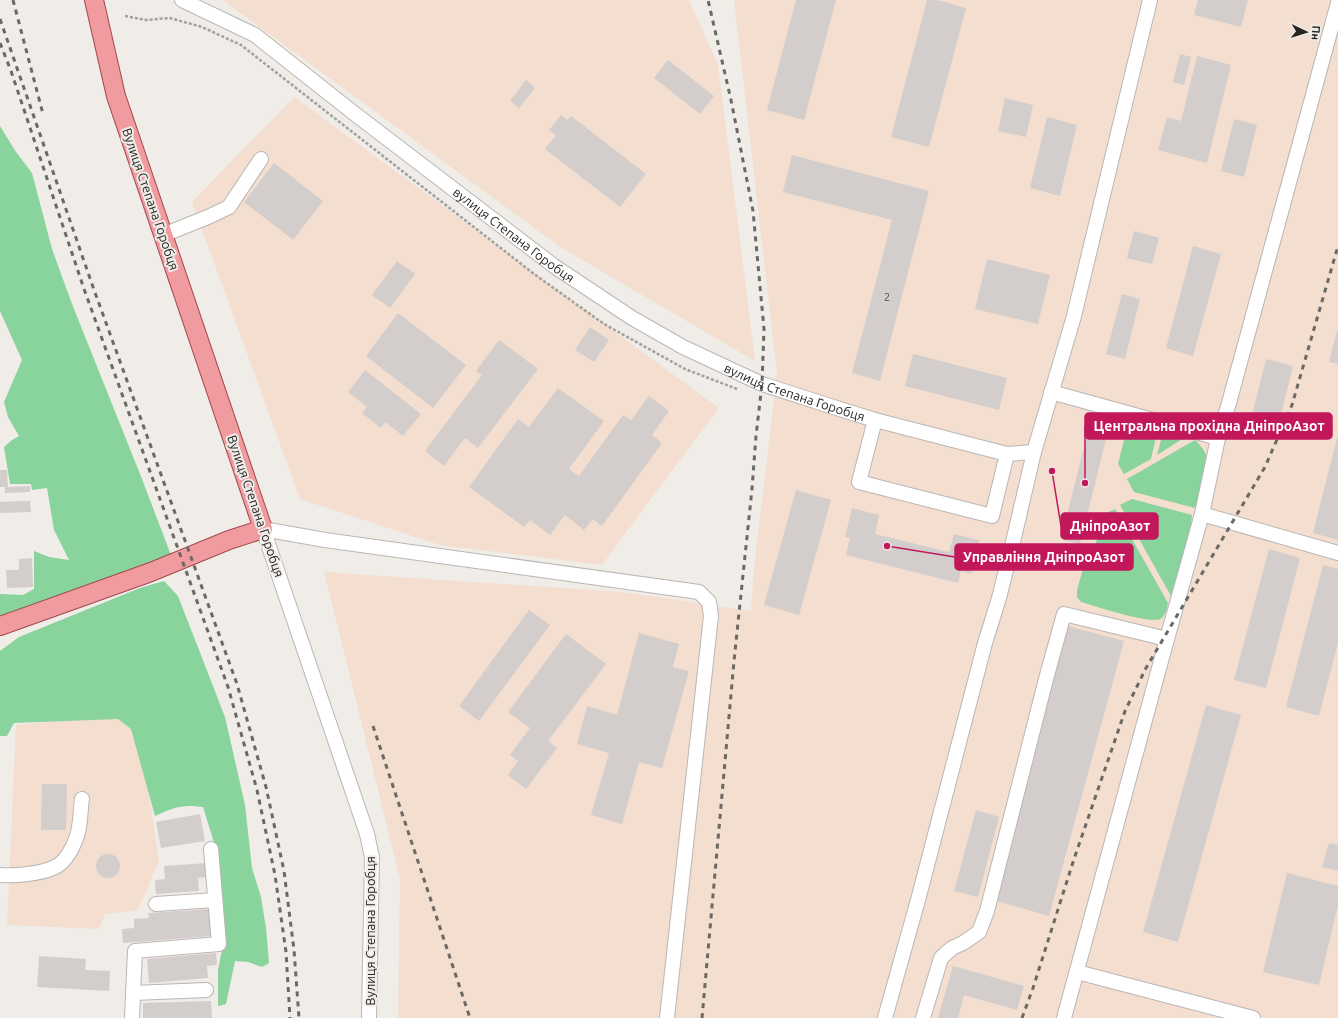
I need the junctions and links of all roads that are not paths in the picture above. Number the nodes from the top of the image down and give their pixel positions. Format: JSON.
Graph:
{"nodes":[{"id":1,"x":94,"y":0,"type":"edge"},
{"id":2,"x":182,"y":0,"type":"edge"},
{"id":3,"x":1150,"y":0,"type":"edge"},
{"id":4,"x":1338,"y":3,"type":"edge"},
{"id":5,"x":1334,"y":34,"type":"edge"},
{"id":6,"x":261,"y":159,"type":"dead end"},
{"id":7,"x":164,"y":235,"type":"junction"},
{"id":8,"x":1051,"y":392,"type":"junction"},
{"id":9,"x":875,"y":420,"type":"junction"},
{"id":10,"x":1218,"y":438,"type":"junction"},
{"id":11,"x":1034,"y":452,"type":"junction"},
{"id":12,"x":1006,"y":454,"type":"junction"},
{"id":13,"x":1202,"y":514,"type":"junction"},
{"id":14,"x":263,"y":529,"type":"junction"},
{"id":15,"x":1338,"y":553,"type":"edge"},
{"id":16,"x":0,"y":626,"type":"edge"},
{"id":17,"x":1167,"y":639,"type":"junction"},
{"id":18,"x":82,"y":799,"type":"dead end"},
{"id":19,"x":211,"y":849,"type":"dead end"},
{"id":20,"x":0,"y":875,"type":"edge"},
{"id":21,"x":215,"y":900,"type":"junction"},
{"id":22,"x":156,"y":904,"type":"dead end"},
{"id":23,"x":1077,"y":972,"type":"junction"},
{"id":24,"x":206,"y":990,"type":"dead end"},
{"id":25,"x":133,"y":993,"type":"junction"},
{"id":26,"x":132,"y":1018,"type":"edge"},
{"id":27,"x":369,"y":1018,"type":"edge"},
{"id":28,"x":667,"y":1018,"type":"edge"},
{"id":29,"x":885,"y":1018,"type":"edge"},
{"id":30,"x":923,"y":1018,"type":"edge"},
{"id":31,"x":1064,"y":1018,"type":"edge"},
{"id":32,"x":1253,"y":1018,"type":"edge"}],
"edges":[{"from":1,"to":7,"type":"main road","name":"Вулиця Степана Горобця"},
{"from":2,"to":9,"type":"street","name":"вулиця Степана Горобця"},
{"from":3,"to":8,"type":"street"},
{"from":4,"to":5,"type":"street"},
{"from":5,"to":10,"type":"street"},
{"from":6,"to":7,"type":"street"},
{"from":7,"to":14,"type":"main road","name":"Вулиця Степана Горобця"},
{"from":8,"to":10,"type":"street"},
{"from":8,"to":11,"type":"street"},
{"from":9,"to":12,"type":"street","name":"вулиця Степана Горобця"},
{"from":9,"to":12,"type":"street","name":"вулиця Степана Горобця"},
{"from":10,"to":13,"type":"street"},
{"from":11,"to":12,"type":"street"},
{"from":11,"to":29,"type":"street"},
{"from":13,"to":15,"type":"street"},
{"from":13,"to":17,"type":"street"},
{"from":14,"to":16,"type":"main road"},
{"from":14,"to":27,"type":"street","name":"Вулиця Степана Горобця"},
{"from":14,"to":28,"type":"street"},
{"from":17,"to":23,"type":"street"},
{"from":17,"to":30,"type":"street"},
{"from":18,"to":20,"type":"street"},
{"from":19,"to":21,"type":"street"},
{"from":21,"to":22,"type":"street"},
{"from":21,"to":25,"type":"street"},
{"from":23,"to":31,"type":"street"},
{"from":23,"to":32,"type":"street"},
{"from":24,"to":25,"type":"street"},
{"from":25,"to":26,"type":"street"}]}
